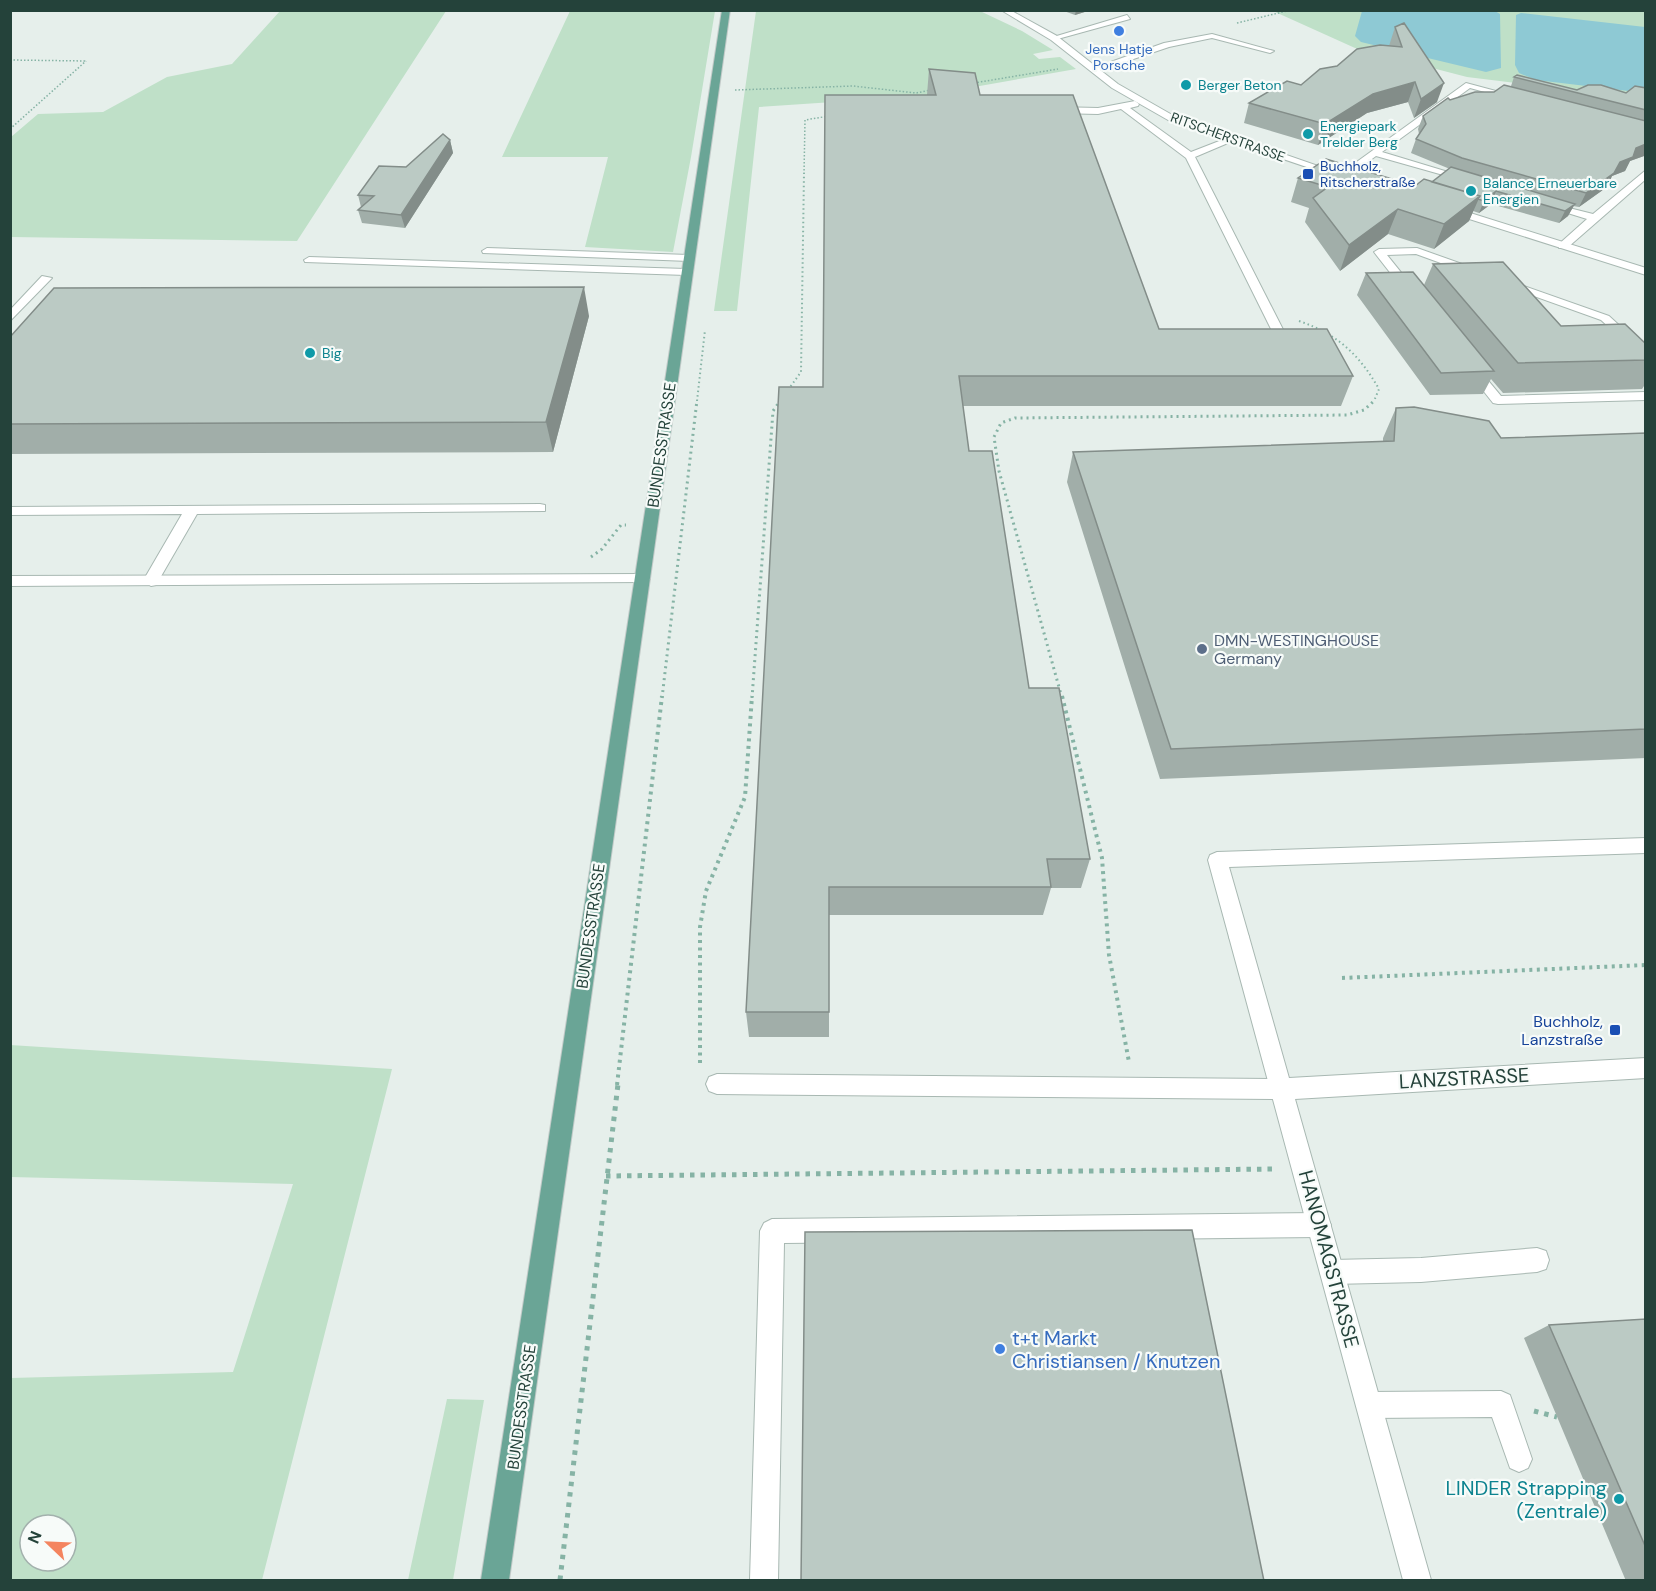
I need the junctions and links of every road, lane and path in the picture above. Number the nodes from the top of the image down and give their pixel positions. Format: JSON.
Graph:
{"nodes":[{"id":1,"x":726,"y":10,"type":"edge"},
{"id":2,"x":1640,"y":10,"type":"edge"},
{"id":3,"x":1011,"y":11,"type":"edge"},
{"id":4,"x":1645,"y":11,"type":"edge"},
{"id":5,"x":1127,"y":17,"type":"dead end"},
{"id":6,"x":1054,"y":38,"type":"junction"},
{"id":7,"x":1270,"y":51,"type":"dead end"},
{"id":8,"x":10,"y":60,"type":"edge"},
{"id":9,"x":1091,"y":66,"type":"junction"},
{"id":10,"x":734,"y":79,"type":"dead end"},
{"id":11,"x":974,"y":83,"type":"edge"},
{"id":12,"x":939,"y":89,"type":"edge"},
{"id":13,"x":1524,"y":99,"type":"edge"},
{"id":14,"x":1141,"y":102,"type":"junction"},
{"id":15,"x":1123,"y":107,"type":"junction"},
{"id":16,"x":1040,"y":110,"type":"edge"},
{"id":17,"x":830,"y":116,"type":"edge"},
{"id":18,"x":10,"y":129,"type":"edge"},
{"id":19,"x":1230,"y":140,"type":"junction"},
{"id":20,"x":1375,"y":153,"type":"junction"},
{"id":21,"x":1191,"y":156,"type":"junction"},
{"id":22,"x":1646,"y":173,"type":"edge"},
{"id":23,"x":1343,"y":176,"type":"junction"},
{"id":24,"x":1354,"y":180,"type":"edge"},
{"id":25,"x":1474,"y":182,"type":"edge"},
{"id":26,"x":1540,"y":202,"type":"edge"},
{"id":27,"x":1442,"y":208,"type":"edge"},
{"id":28,"x":1595,"y":218,"type":"junction"},
{"id":29,"x":1563,"y":246,"type":"junction"},
{"id":30,"x":487,"y":251,"type":"dead end"},
{"id":31,"x":688,"y":258,"type":"junction"},
{"id":32,"x":309,"y":260,"type":"dead end"},
{"id":33,"x":686,"y":272,"type":"junction"},
{"id":34,"x":1646,"y":273,"type":"edge"},
{"id":35,"x":46,"y":278,"type":"dead end"},
{"id":36,"x":1416,"y":299,"type":"edge"},
{"id":37,"x":10,"y":318,"type":"edge"},
{"id":38,"x":1273,"y":319,"type":"junction"},
{"id":39,"x":706,"y":325,"type":"dead end"},
{"id":40,"x":1290,"y":353,"type":"edge"},
{"id":41,"x":1461,"y":354,"type":"edge"},
{"id":42,"x":1646,"y":357,"type":"edge"},
{"id":43,"x":1646,"y":396,"type":"edge"},
{"id":44,"x":540,"y":508,"type":"dead end"},
{"id":45,"x":192,"y":510,"type":"junction"},
{"id":46,"x":10,"y":511,"type":"edge"},
{"id":47,"x":642,"y":579,"type":"junction"},
{"id":48,"x":10,"y":581,"type":"edge"},
{"id":49,"x":152,"y":581,"type":"junction"},
{"id":50,"x":1646,"y":845,"type":"edge"},
{"id":51,"x":1646,"y":965,"type":"edge"},
{"id":52,"x":1342,"y":978,"type":"dead end"},
{"id":53,"x":1646,"y":1068,"type":"edge"},
{"id":54,"x":717,"y":1084,"type":"joint"},
{"id":55,"x":1134,"y":1086,"type":"junction"},
{"id":56,"x":1282,"y":1089,"type":"junction"},
{"id":57,"x":1304,"y":1169,"type":"junction"},
{"id":58,"x":606,"y":1176,"type":"junction"},
{"id":59,"x":1319,"y":1225,"type":"junction"},
{"id":60,"x":1537,"y":1260,"type":"dead end"},
{"id":61,"x":1332,"y":1272,"type":"junction"},
{"id":62,"x":1369,"y":1405,"type":"junction"},
{"id":63,"x":1520,"y":1459,"type":"dead end"},
{"id":64,"x":495,"y":1581,"type":"edge"},
{"id":65,"x":560,"y":1581,"type":"edge"},
{"id":66,"x":765,"y":1581,"type":"edge"},
{"id":67,"x":1417,"y":1581,"type":"edge"}],
"edges":[{"from":1,"to":31,"type":"main road","name":"BUNDESSTRASSE"},
{"from":2,"to":4,"type":"path"},
{"from":3,"to":6,"type":"street","name":"RITSCHERSTRASSE"},
{"from":5,"to":6,"type":"street"},
{"from":6,"to":9,"type":"street","name":"RITSCHERSTRASSE"},
{"from":7,"to":9,"type":"street"},
{"from":8,"to":18,"type":"path"},
{"from":9,"to":11,"type":"path"},
{"from":9,"to":14,"type":"street","name":"RITSCHERSTRASSE"},
{"from":10,"to":12,"type":"path"},
{"from":13,"to":20,"type":"street"},
{"from":14,"to":15,"type":"street"},
{"from":14,"to":19,"type":"street","name":"RITSCHERSTRASSE"},
{"from":15,"to":16,"type":"street"},
{"from":15,"to":21,"type":"street"},
{"from":17,"to":54,"type":"path"},
{"from":19,"to":21,"type":"street"},
{"from":19,"to":23,"type":"street","name":"RITSCHERSTRASSE"},
{"from":20,"to":23,"type":"street"},
{"from":20,"to":25,"type":"street"},
{"from":21,"to":38,"type":"street"},
{"from":22,"to":28,"type":"street"},
{"from":23,"to":24,"type":"street","name":"RITSCHERSTRASSE"},
{"from":26,"to":28,"type":"street"},
{"from":27,"to":29,"type":"street"},
{"from":28,"to":29,"type":"street"},
{"from":29,"to":34,"type":"street"},
{"from":30,"to":31,"type":"street"},
{"from":31,"to":33,"type":"main road","name":"BUNDESSTRASSE"},
{"from":32,"to":33,"type":"street"},
{"from":33,"to":47,"type":"main road","name":"BUNDESSTRASSE"},
{"from":35,"to":37,"type":"street"},
{"from":36,"to":42,"type":"street"},
{"from":38,"to":40,"type":"street"},
{"from":38,"to":55,"type":"path"},
{"from":39,"to":58,"type":"path"},
{"from":41,"to":43,"type":"street"},
{"from":44,"to":45,"type":"street"},
{"from":45,"to":46,"type":"street"},
{"from":45,"to":49,"type":"street"},
{"from":47,"to":49,"type":"street"},
{"from":47,"to":64,"type":"main road","name":"BUNDESSTRASSE"},
{"from":48,"to":49,"type":"street"},
{"from":50,"to":56,"type":"street","name":"HANOMAGSTRASSE"},
{"from":51,"to":52,"type":"path"},
{"from":53,"to":56,"type":"street","name":"LANZSTRASSE"},
{"from":54,"to":55,"type":"street","name":"LANZSTRASSE"},
{"from":55,"to":56,"type":"street","name":"LANZSTRASSE"},
{"from":56,"to":57,"type":"street","name":"HANOMAGSTRASSE"},
{"from":57,"to":58,"type":"path"},
{"from":57,"to":59,"type":"street","name":"HANOMAGSTRASSE"},
{"from":58,"to":65,"type":"path"},
{"from":59,"to":61,"type":"street","name":"HANOMAGSTRASSE"},
{"from":59,"to":66,"type":"street"},
{"from":60,"to":61,"type":"street"},
{"from":61,"to":62,"type":"street","name":"HANOMAGSTRASSE"},
{"from":62,"to":63,"type":"street"},
{"from":62,"to":67,"type":"street","name":"HANOMAGSTRASSE"}]}
